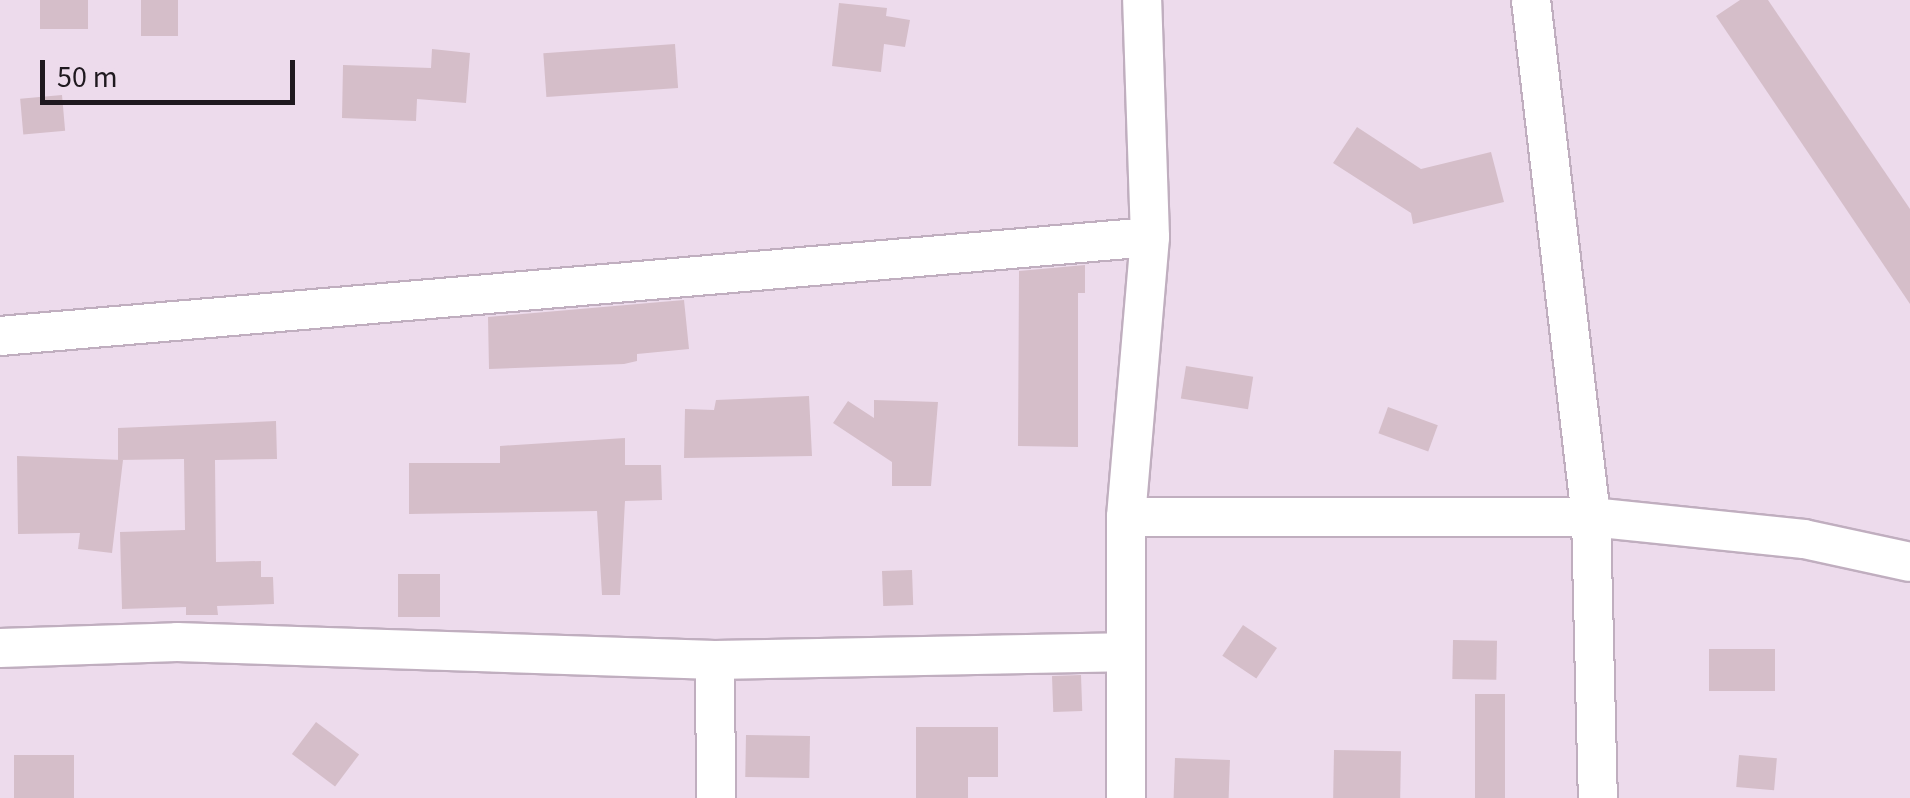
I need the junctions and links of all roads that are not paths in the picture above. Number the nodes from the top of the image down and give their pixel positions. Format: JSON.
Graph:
{"nodes":[{"id":1,"x":1142,"y":0,"type":"edge"},
{"id":2,"x":1531,"y":0,"type":"edge"},
{"id":3,"x":1150,"y":237,"type":"junction"},
{"id":4,"x":0,"y":336,"type":"edge"},
{"id":5,"x":1126,"y":517,"type":"junction"},
{"id":6,"x":1592,"y":517,"type":"junction"},
{"id":7,"x":1910,"y":562,"type":"edge"},
{"id":8,"x":0,"y":648,"type":"edge"},
{"id":9,"x":1122,"y":652,"type":"junction"},
{"id":10,"x":715,"y":660,"type":"junction"},
{"id":11,"x":716,"y":798,"type":"edge"},
{"id":12,"x":1126,"y":798,"type":"edge"},
{"id":13,"x":1598,"y":798,"type":"edge"}],
"edges":[{"from":1,"to":3,"type":"street"},
{"from":2,"to":6,"type":"street"},
{"from":3,"to":4,"type":"street"},
{"from":3,"to":5,"type":"street"},
{"from":5,"to":6,"type":"street"},
{"from":5,"to":9,"type":"street"},
{"from":6,"to":7,"type":"street"},
{"from":6,"to":13,"type":"street"},
{"from":8,"to":10,"type":"street"},
{"from":9,"to":10,"type":"street"},
{"from":9,"to":12,"type":"street"},
{"from":10,"to":11,"type":"street"}]}
